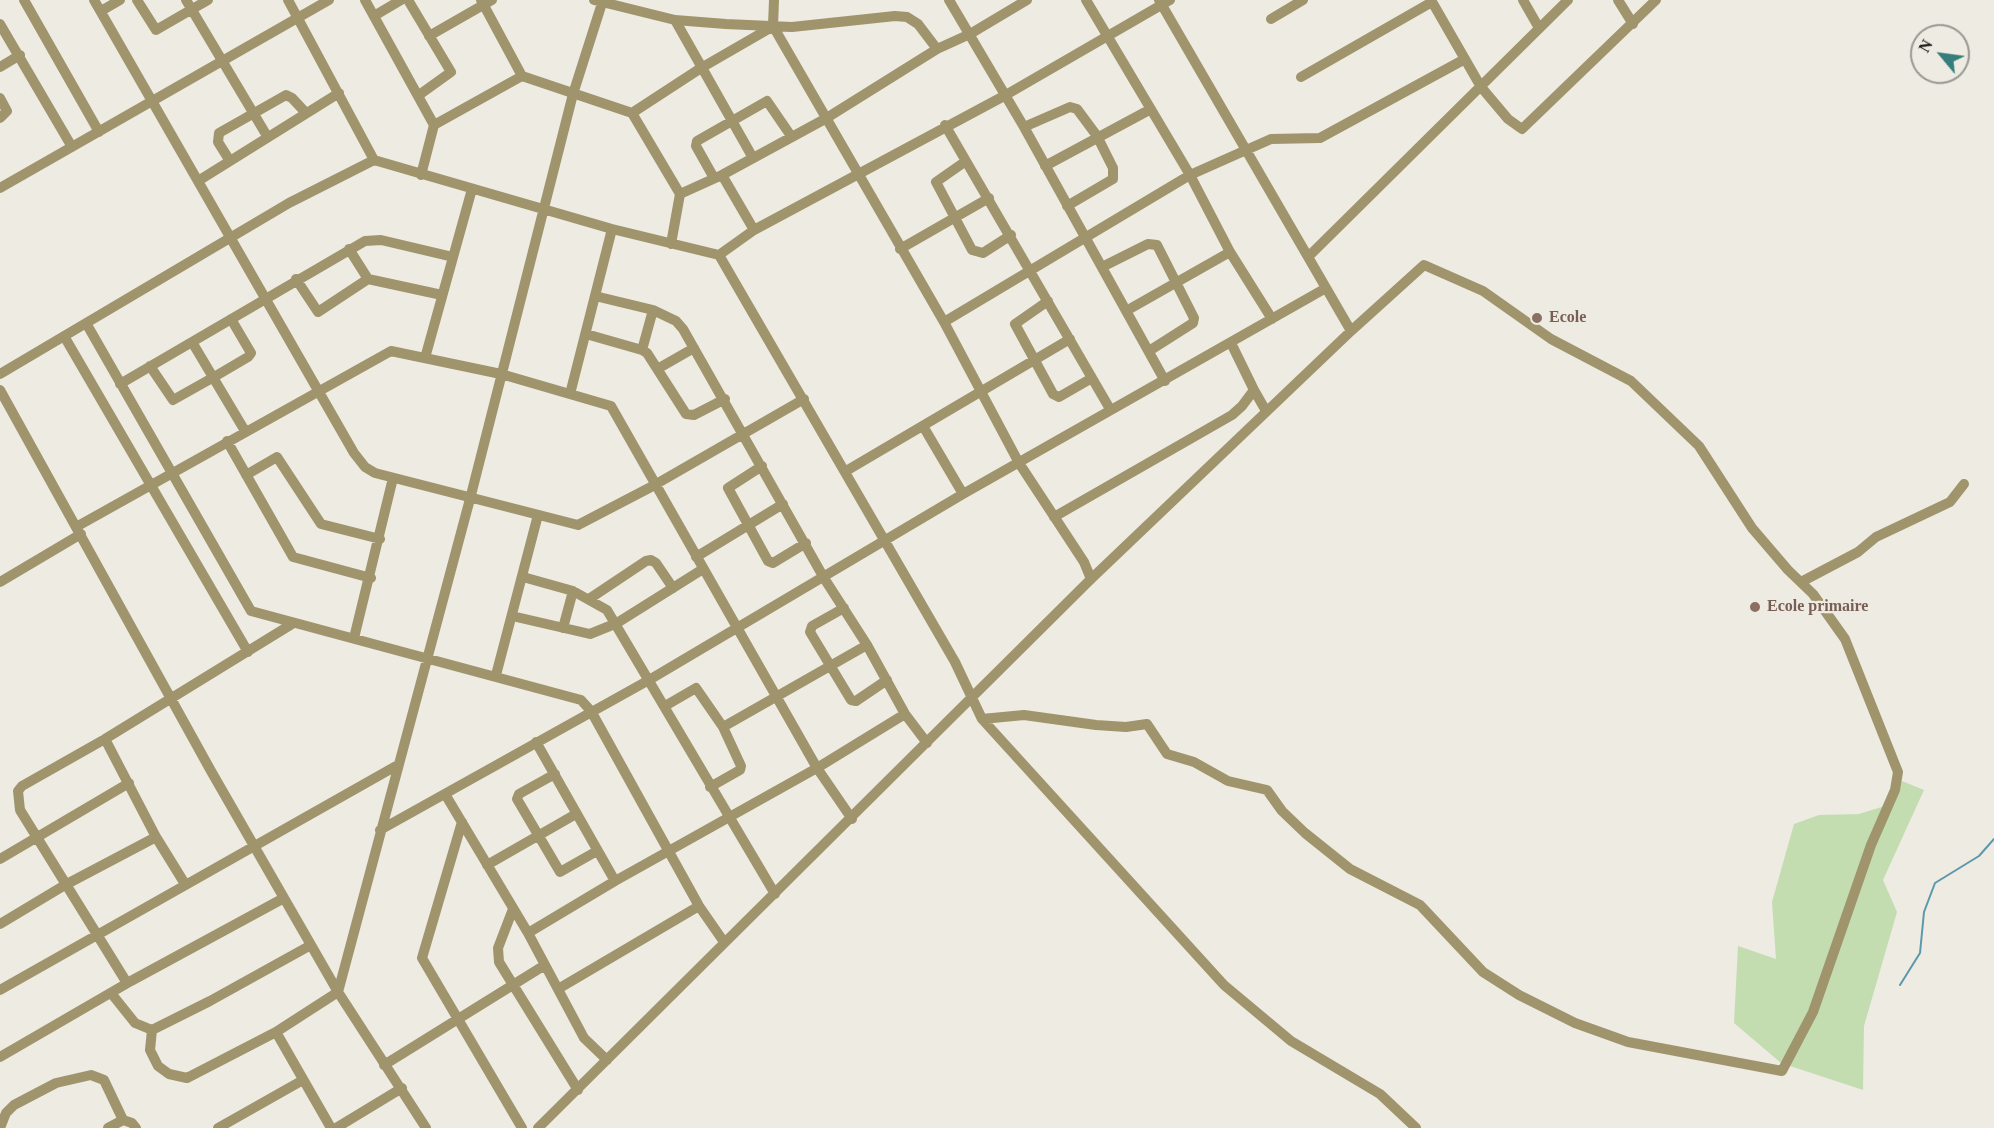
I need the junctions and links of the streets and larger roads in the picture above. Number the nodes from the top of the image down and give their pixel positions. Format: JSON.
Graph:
{"nodes":[{"id":1,"x":24,"y":0,"type":"edge"},
{"id":2,"x":94,"y":0,"type":"edge"},
{"id":3,"x":120,"y":0,"type":"edge"},
{"id":4,"x":137,"y":0,"type":"edge"},
{"id":5,"x":208,"y":0,"type":"edge"},
{"id":6,"x":288,"y":0,"type":"edge"},
{"id":7,"x":329,"y":0,"type":"edge"},
{"id":8,"x":365,"y":0,"type":"edge"},
{"id":9,"x":401,"y":0,"type":"edge"},
{"id":10,"x":408,"y":0,"type":"edge"},
{"id":11,"x":774,"y":0,"type":"edge"},
{"id":12,"x":949,"y":0,"type":"edge"},
{"id":13,"x":1027,"y":0,"type":"edge"},
{"id":14,"x":1086,"y":0,"type":"edge"},
{"id":15,"x":1303,"y":0,"type":"edge"},
{"id":16,"x":1522,"y":0,"type":"edge"},
{"id":17,"x":1568,"y":0,"type":"edge"},
{"id":18,"x":1618,"y":0,"type":"edge"},
{"id":19,"x":1656,"y":0,"type":"edge"},
{"id":20,"x":600,"y":1,"type":"edge"},
{"id":21,"x":1431,"y":1,"type":"edge"},
{"id":22,"x":485,"y":2,"type":"edge"},
{"id":23,"x":1164,"y":2,"type":"edge"},
{"id":24,"x":189,"y":5,"type":"edge"},
{"id":25,"x":101,"y":11,"type":"junction"},
{"id":26,"x":374,"y":16,"type":"junction"},
{"id":27,"x":298,"y":19,"type":"junction"},
{"id":28,"x":1271,"y":19,"type":"dead end"},
{"id":29,"x":675,"y":20,"type":"junction"},
{"id":30,"x":0,"y":24,"type":"edge"},
{"id":31,"x":1633,"y":24,"type":"junction"},
{"id":32,"x":773,"y":26,"type":"junction"},
{"id":33,"x":1539,"y":28,"type":"junction"},
{"id":34,"x":970,"y":34,"type":"junction"},
{"id":35,"x":1108,"y":35,"type":"junction"},
{"id":36,"x":429,"y":36,"type":"junction"},
{"id":37,"x":937,"y":49,"type":"junction"},
{"id":38,"x":20,"y":55,"type":"junction"},
{"id":39,"x":1465,"y":59,"type":"junction"},
{"id":40,"x":223,"y":62,"type":"junction"},
{"id":41,"x":0,"y":67,"type":"edge"},
{"id":42,"x":701,"y":68,"type":"junction"},
{"id":43,"x":522,"y":76,"type":"junction"},
{"id":44,"x":1301,"y":77,"type":"dead end"},
{"id":45,"x":1481,"y":87,"type":"junction"},
{"id":46,"x":339,"y":93,"type":"junction"},
{"id":47,"x":573,"y":94,"type":"junction"},
{"id":48,"x":419,"y":95,"type":"junction"},
{"id":49,"x":1004,"y":96,"type":"junction"},
{"id":50,"x":0,"y":98,"type":"edge"},
{"id":51,"x":151,"y":102,"type":"junction"},
{"id":52,"x":1151,"y":109,"type":"junction"},
{"id":53,"x":253,"y":112,"type":"junction"},
{"id":54,"x":306,"y":113,"type":"junction"},
{"id":55,"x":632,"y":113,"type":"junction"},
{"id":56,"x":0,"y":118,"type":"edge"},
{"id":57,"x":825,"y":119,"type":"junction"},
{"id":58,"x":732,"y":121,"type":"junction"},
{"id":59,"x":434,"y":125,"type":"junction"},
{"id":60,"x":945,"y":125,"type":"junction"},
{"id":61,"x":1024,"y":127,"type":"junction"},
{"id":62,"x":99,"y":132,"type":"junction"},
{"id":63,"x":267,"y":136,"type":"junction"},
{"id":64,"x":791,"y":136,"type":"junction"},
{"id":65,"x":1097,"y":136,"type":"junction"},
{"id":66,"x":72,"y":147,"type":"junction"},
{"id":67,"x":1246,"y":150,"type":"junction"},
{"id":68,"x":753,"y":158,"type":"junction"},
{"id":69,"x":230,"y":160,"type":"junction"},
{"id":70,"x":374,"y":160,"type":"junction"},
{"id":71,"x":966,"y":160,"type":"junction"},
{"id":72,"x":1045,"y":166,"type":"junction"},
{"id":73,"x":421,"y":175,"type":"junction"},
{"id":74,"x":858,"y":175,"type":"junction"},
{"id":75,"x":1190,"y":175,"type":"junction"},
{"id":76,"x":718,"y":176,"type":"junction"},
{"id":77,"x":198,"y":181,"type":"junction"},
{"id":78,"x":0,"y":188,"type":"edge"},
{"id":79,"x":472,"y":189,"type":"junction"},
{"id":80,"x":680,"y":194,"type":"junction"},
{"id":81,"x":989,"y":198,"type":"junction"},
{"id":82,"x":1068,"y":206,"type":"junction"},
{"id":83,"x":543,"y":210,"type":"junction"},
{"id":84,"x":954,"y":218,"type":"junction"},
{"id":85,"x":612,"y":229,"type":"junction"},
{"id":86,"x":754,"y":231,"type":"junction"},
{"id":87,"x":1011,"y":235,"type":"junction"},
{"id":88,"x":231,"y":239,"type":"junction"},
{"id":89,"x":1086,"y":239,"type":"junction"},
{"id":90,"x":671,"y":244,"type":"junction"},
{"id":91,"x":349,"y":249,"type":"junction"},
{"id":92,"x":900,"y":249,"type":"junction"},
{"id":93,"x":1230,"y":252,"type":"junction"},
{"id":94,"x":719,"y":255,"type":"junction"},
{"id":95,"x":453,"y":256,"type":"junction"},
{"id":96,"x":1308,"y":257,"type":"junction"},
{"id":97,"x":1102,"y":267,"type":"junction"},
{"id":98,"x":1031,"y":270,"type":"junction"},
{"id":99,"x":296,"y":279,"type":"junction"},
{"id":100,"x":368,"y":279,"type":"junction"},
{"id":101,"x":1177,"y":283,"type":"junction"},
{"id":102,"x":1326,"y":288,"type":"junction"},
{"id":103,"x":442,"y":295,"type":"junction"},
{"id":104,"x":595,"y":296,"type":"junction"},
{"id":105,"x":266,"y":297,"type":"junction"},
{"id":106,"x":1048,"y":301,"type":"junction"},
{"id":107,"x":653,"y":310,"type":"junction"},
{"id":108,"x":1126,"y":311,"type":"junction"},
{"id":109,"x":231,"y":319,"type":"junction"},
{"id":110,"x":1272,"y":319,"type":"junction"},
{"id":111,"x":944,"y":321,"type":"junction"},
{"id":112,"x":86,"y":323,"type":"junction"},
{"id":113,"x":1351,"y":331,"type":"junction"},
{"id":114,"x":586,"y":334,"type":"junction"},
{"id":115,"x":64,"y":336,"type":"junction"},
{"id":116,"x":1070,"y":339,"type":"junction"},
{"id":117,"x":192,"y":342,"type":"junction"},
{"id":118,"x":1230,"y":343,"type":"junction"},
{"id":119,"x":694,"y":348,"type":"junction"},
{"id":120,"x":642,"y":350,"type":"junction"},
{"id":121,"x":1149,"y":351,"type":"junction"},
{"id":122,"x":425,"y":358,"type":"junction"},
{"id":123,"x":1036,"y":360,"type":"junction"},
{"id":124,"x":150,"y":366,"type":"junction"},
{"id":125,"x":659,"y":368,"type":"junction"},
{"id":126,"x":0,"y":374,"type":"edge"},
{"id":127,"x":501,"y":374,"type":"junction"},
{"id":128,"x":214,"y":378,"type":"junction"},
{"id":129,"x":1092,"y":378,"type":"junction"},
{"id":130,"x":1165,"y":381,"type":"junction"},
{"id":131,"x":120,"y":384,"type":"junction"},
{"id":132,"x":0,"y":390,"type":"edge"},
{"id":133,"x":1254,"y":390,"type":"junction"},
{"id":134,"x":318,"y":392,"type":"junction"},
{"id":135,"x":983,"y":392,"type":"junction"},
{"id":136,"x":570,"y":394,"type":"junction"},
{"id":137,"x":724,"y":399,"type":"junction"},
{"id":138,"x":804,"y":399,"type":"junction"},
{"id":139,"x":1110,"y":410,"type":"junction"},
{"id":140,"x":1266,"y":411,"type":"junction"},
{"id":141,"x":923,"y":426,"type":"junction"},
{"id":142,"x":245,"y":431,"type":"junction"},
{"id":143,"x":742,"y":432,"type":"junction"},
{"id":144,"x":227,"y":441,"type":"junction"},
{"id":145,"x":1019,"y":463,"type":"junction"},
{"id":146,"x":762,"y":466,"type":"junction"},
{"id":147,"x":846,"y":471,"type":"junction"},
{"id":148,"x":173,"y":472,"type":"junction"},
{"id":149,"x":246,"y":475,"type":"junction"},
{"id":150,"x":393,"y":478,"type":"junction"},
{"id":151,"x":655,"y":484,"type":"junction"},
{"id":152,"x":1964,"y":484,"type":"dead end"},
{"id":153,"x":150,"y":485,"type":"junction"},
{"id":154,"x":963,"y":494,"type":"junction"},
{"id":155,"x":470,"y":499,"type":"junction"},
{"id":156,"x":783,"y":504,"type":"junction"},
{"id":157,"x":538,"y":515,"type":"junction"},
{"id":158,"x":1054,"y":517,"type":"junction"},
{"id":159,"x":750,"y":526,"type":"junction"},
{"id":160,"x":78,"y":530,"type":"junction"},
{"id":161,"x":380,"y":539,"type":"junction"},
{"id":162,"x":886,"y":540,"type":"junction"},
{"id":163,"x":806,"y":543,"type":"junction"},
{"id":164,"x":696,"y":557,"type":"junction"},
{"id":165,"x":703,"y":569,"type":"junction"},
{"id":166,"x":523,"y":577,"type":"junction"},
{"id":167,"x":371,"y":578,"type":"junction"},
{"id":168,"x":824,"y":578,"type":"junction"},
{"id":169,"x":1091,"y":579,"type":"junction"},
{"id":170,"x":0,"y":582,"type":"edge"},
{"id":171,"x":1801,"y":582,"type":"junction"},
{"id":172,"x":673,"y":588,"type":"junction"},
{"id":173,"x":573,"y":591,"type":"junction"},
{"id":174,"x":589,"y":599,"type":"junction"},
{"id":175,"x":844,"y":608,"type":"junction"},
{"id":176,"x":512,"y":616,"type":"junction"},
{"id":177,"x":617,"y":623,"type":"junction"},
{"id":178,"x":292,"y":624,"type":"junction"},
{"id":179,"x":563,"y":628,"type":"junction"},
{"id":180,"x":737,"y":628,"type":"junction"},
{"id":181,"x":354,"y":638,"type":"junction"},
{"id":182,"x":867,"y":645,"type":"junction"},
{"id":183,"x":248,"y":652,"type":"junction"},
{"id":184,"x":428,"y":658,"type":"junction"},
{"id":185,"x":830,"y":665,"type":"junction"},
{"id":186,"x":496,"y":675,"type":"junction"},
{"id":187,"x":649,"y":680,"type":"junction"},
{"id":188,"x":887,"y":680,"type":"junction"},
{"id":189,"x":775,"y":695,"type":"junction"},
{"id":190,"x":973,"y":697,"type":"junction"},
{"id":191,"x":171,"y":698,"type":"junction"},
{"id":192,"x":664,"y":706,"type":"junction"},
{"id":193,"x":591,"y":711,"type":"junction"},
{"id":194,"x":905,"y":714,"type":"junction"},
{"id":195,"x":982,"y":719,"type":"junction"},
{"id":196,"x":723,"y":727,"type":"junction"},
{"id":197,"x":105,"y":739,"type":"junction"},
{"id":198,"x":536,"y":742,"type":"junction"},
{"id":199,"x":927,"y":743,"type":"junction"},
{"id":200,"x":396,"y":766,"type":"junction"},
{"id":201,"x":817,"y":768,"type":"junction"},
{"id":202,"x":555,"y":774,"type":"junction"},
{"id":203,"x":129,"y":783,"type":"junction"},
{"id":204,"x":710,"y":787,"type":"junction"},
{"id":205,"x":445,"y":794,"type":"junction"},
{"id":206,"x":576,"y":814,"type":"junction"},
{"id":207,"x":728,"y":818,"type":"junction"},
{"id":208,"x":852,"y":819,"type":"junction"},
{"id":209,"x":462,"y":822,"type":"junction"},
{"id":210,"x":380,"y":830,"type":"junction"},
{"id":211,"x":538,"y":836,"type":"junction"},
{"id":212,"x":156,"y":837,"type":"junction"},
{"id":213,"x":37,"y":838,"type":"junction"},
{"id":214,"x":256,"y":847,"type":"junction"},
{"id":215,"x":669,"y":850,"type":"junction"},
{"id":216,"x":597,"y":851,"type":"junction"},
{"id":217,"x":0,"y":859,"type":"edge"},
{"id":218,"x":487,"y":865,"type":"junction"},
{"id":219,"x":615,"y":881,"type":"junction"},
{"id":220,"x":185,"y":884,"type":"junction"},
{"id":221,"x":65,"y":885,"type":"junction"},
{"id":222,"x":775,"y":894,"type":"junction"},
{"id":223,"x":284,"y":898,"type":"junction"},
{"id":224,"x":699,"y":906,"type":"junction"},
{"id":225,"x":513,"y":909,"type":"junction"},
{"id":226,"x":0,"y":924,"type":"edge"},
{"id":227,"x":528,"y":933,"type":"junction"},
{"id":228,"x":98,"y":934,"type":"junction"},
{"id":229,"x":724,"y":942,"type":"junction"},
{"id":230,"x":311,"y":945,"type":"junction"},
{"id":231,"x":545,"y":965,"type":"junction"},
{"id":232,"x":127,"y":983,"type":"junction"},
{"id":233,"x":512,"y":984,"type":"junction"},
{"id":234,"x":558,"y":989,"type":"junction"},
{"id":235,"x":0,"y":990,"type":"edge"},
{"id":236,"x":338,"y":992,"type":"junction"},
{"id":237,"x":111,"y":993,"type":"junction"},
{"id":238,"x":458,"y":1019,"type":"junction"},
{"id":239,"x":152,"y":1030,"type":"junction"},
{"id":240,"x":276,"y":1032,"type":"junction"},
{"id":241,"x":0,"y":1057,"type":"edge"},
{"id":242,"x":607,"y":1060,"type":"junction"},
{"id":243,"x":384,"y":1065,"type":"junction"},
{"id":244,"x":303,"y":1080,"type":"junction"},
{"id":245,"x":402,"y":1088,"type":"junction"},
{"id":246,"x":578,"y":1090,"type":"junction"},
{"id":247,"x":123,"y":1120,"type":"junction"},
{"id":248,"x":0,"y":1128,"type":"edge"},
{"id":249,"x":108,"y":1128,"type":"edge"},
{"id":250,"x":136,"y":1128,"type":"edge"},
{"id":251,"x":218,"y":1128,"type":"edge"},
{"id":252,"x":334,"y":1128,"type":"edge"},
{"id":253,"x":426,"y":1128,"type":"edge"},
{"id":254,"x":522,"y":1128,"type":"edge"},
{"id":255,"x":538,"y":1128,"type":"edge"},
{"id":256,"x":1416,"y":1128,"type":"edge"}],
"edges":[{"from":1,"to":62,"type":"street"},
{"from":2,"to":25,"type":"street"},
{"from":3,"to":25,"type":"street"},
{"from":4,"to":24,"type":"street"},
{"from":5,"to":24,"type":"street"},
{"from":6,"to":27,"type":"street"},
{"from":7,"to":27,"type":"street"},
{"from":8,"to":26,"type":"street"},
{"from":9,"to":26,"type":"street"},
{"from":10,"to":36,"type":"street"},
{"from":11,"to":32,"type":"street"},
{"from":12,"to":34,"type":"street"},
{"from":13,"to":34,"type":"street"},
{"from":14,"to":35,"type":"street"},
{"from":15,"to":28,"type":"street"},
{"from":16,"to":33,"type":"street"},
{"from":17,"to":33,"type":"street"},
{"from":18,"to":31,"type":"street"},
{"from":19,"to":31,"type":"street"},
{"from":20,"to":29,"type":"street"},
{"from":20,"to":47,"type":"street"},
{"from":21,"to":39,"type":"street"},
{"from":21,"to":44,"type":"street"},
{"from":22,"to":36,"type":"street"},
{"from":22,"to":43,"type":"street"},
{"from":23,"to":35,"type":"street"},
{"from":23,"to":67,"type":"street"},
{"from":24,"to":40,"type":"street"},
{"from":25,"to":51,"type":"street"},
{"from":26,"to":48,"type":"street"},
{"from":27,"to":40,"type":"street"},
{"from":27,"to":46,"type":"street"},
{"from":29,"to":32,"type":"street"},
{"from":29,"to":42,"type":"street"},
{"from":30,"to":38,"type":"street"},
{"from":31,"to":45,"type":"street"},
{"from":32,"to":37,"type":"street"},
{"from":32,"to":42,"type":"street"},
{"from":32,"to":57,"type":"street"},
{"from":33,"to":45,"type":"street"},
{"from":34,"to":37,"type":"street"},
{"from":34,"to":49,"type":"street"},
{"from":35,"to":49,"type":"street"},
{"from":35,"to":52,"type":"street"},
{"from":36,"to":48,"type":"street"},
{"from":37,"to":57,"type":"street"},
{"from":38,"to":41,"type":"street"},
{"from":38,"to":66,"type":"street"},
{"from":39,"to":45,"type":"street"},
{"from":39,"to":67,"type":"street"},
{"from":40,"to":51,"type":"street"},
{"from":40,"to":53,"type":"street"},
{"from":42,"to":55,"type":"street"},
{"from":42,"to":58,"type":"street"},
{"from":43,"to":47,"type":"street"},
{"from":43,"to":59,"type":"street"},
{"from":45,"to":96,"type":"street"},
{"from":46,"to":54,"type":"street"},
{"from":46,"to":70,"type":"street"},
{"from":47,"to":55,"type":"street"},
{"from":47,"to":83,"type":"street"},
{"from":48,"to":59,"type":"street"},
{"from":49,"to":60,"type":"street"},
{"from":49,"to":61,"type":"street"},
{"from":50,"to":56,"type":"street"},
{"from":51,"to":62,"type":"street"},
{"from":51,"to":77,"type":"street"},
{"from":52,"to":65,"type":"street"},
{"from":52,"to":75,"type":"street"},
{"from":53,"to":54,"type":"street"},
{"from":53,"to":63,"type":"street"},
{"from":53,"to":69,"type":"street"},
{"from":54,"to":63,"type":"street"},
{"from":55,"to":80,"type":"street"},
{"from":57,"to":64,"type":"street"},
{"from":57,"to":74,"type":"street"},
{"from":58,"to":64,"type":"street"},
{"from":58,"to":68,"type":"street"},
{"from":58,"to":76,"type":"street"},
{"from":59,"to":73,"type":"street"},
{"from":60,"to":71,"type":"street"},
{"from":60,"to":74,"type":"street"},
{"from":61,"to":65,"type":"street"},
{"from":61,"to":72,"type":"street"},
{"from":62,"to":66,"type":"street"},
{"from":63,"to":69,"type":"street"},
{"from":64,"to":68,"type":"street"},
{"from":65,"to":72,"type":"street"},
{"from":65,"to":82,"type":"street"},
{"from":66,"to":78,"type":"street"},
{"from":67,"to":75,"type":"street"},
{"from":67,"to":96,"type":"street"},
{"from":68,"to":76,"type":"street"},
{"from":69,"to":77,"type":"street"},
{"from":70,"to":73,"type":"street"},
{"from":70,"to":88,"type":"street"},
{"from":71,"to":81,"type":"street"},
{"from":71,"to":84,"type":"street"},
{"from":72,"to":82,"type":"street"},
{"from":73,"to":79,"type":"street"},
{"from":74,"to":86,"type":"street"},
{"from":74,"to":92,"type":"street"},
{"from":75,"to":89,"type":"street"},
{"from":75,"to":93,"type":"street"},
{"from":76,"to":80,"type":"street"},
{"from":76,"to":86,"type":"street"},
{"from":77,"to":88,"type":"street"},
{"from":79,"to":83,"type":"street"},
{"from":79,"to":95,"type":"street"},
{"from":80,"to":90,"type":"street"},
{"from":81,"to":84,"type":"street"},
{"from":81,"to":87,"type":"street"},
{"from":82,"to":89,"type":"street"},
{"from":83,"to":85,"type":"street"},
{"from":83,"to":127,"type":"street"},
{"from":84,"to":87,"type":"street"},
{"from":84,"to":92,"type":"street"},
{"from":85,"to":90,"type":"street"},
{"from":85,"to":104,"type":"street"},
{"from":86,"to":94,"type":"street"},
{"from":87,"to":98,"type":"street"},
{"from":88,"to":105,"type":"street"},
{"from":88,"to":112,"type":"street"},
{"from":89,"to":97,"type":"street"},
{"from":89,"to":98,"type":"street"},
{"from":90,"to":94,"type":"street"},
{"from":91,"to":95,"type":"street"},
{"from":91,"to":99,"type":"street"},
{"from":91,"to":100,"type":"street"},
{"from":92,"to":111,"type":"street"},
{"from":93,"to":101,"type":"street"},
{"from":93,"to":110,"type":"street"},
{"from":94,"to":138,"type":"street"},
{"from":95,"to":103,"type":"street"},
{"from":96,"to":102,"type":"street"},
{"from":97,"to":101,"type":"street"},
{"from":97,"to":108,"type":"street"},
{"from":98,"to":106,"type":"street"},
{"from":98,"to":111,"type":"street"},
{"from":99,"to":100,"type":"street"},
{"from":99,"to":105,"type":"street"},
{"from":100,"to":103,"type":"street"},
{"from":101,"to":108,"type":"street"},
{"from":101,"to":121,"type":"street"},
{"from":102,"to":110,"type":"street"},
{"from":102,"to":113,"type":"street"},
{"from":103,"to":122,"type":"street"},
{"from":104,"to":107,"type":"street"},
{"from":104,"to":114,"type":"street"},
{"from":105,"to":109,"type":"street"},
{"from":105,"to":134,"type":"street"},
{"from":106,"to":116,"type":"street"},
{"from":106,"to":123,"type":"street"},
{"from":107,"to":119,"type":"street"},
{"from":107,"to":120,"type":"street"},
{"from":108,"to":121,"type":"street"},
{"from":109,"to":117,"type":"street"},
{"from":109,"to":128,"type":"street"},
{"from":110,"to":118,"type":"street"},
{"from":111,"to":135,"type":"street"},
{"from":112,"to":115,"type":"street"},
{"from":112,"to":131,"type":"street"},
{"from":113,"to":140,"type":"street"},
{"from":113,"to":171,"type":"street"},
{"from":114,"to":120,"type":"street"},
{"from":114,"to":136,"type":"street"},
{"from":115,"to":126,"type":"street"},
{"from":115,"to":153,"type":"street"},
{"from":116,"to":123,"type":"street"},
{"from":116,"to":129,"type":"street"},
{"from":117,"to":124,"type":"street"},
{"from":117,"to":128,"type":"street"},
{"from":118,"to":130,"type":"street"},
{"from":118,"to":133,"type":"street"},
{"from":119,"to":125,"type":"street"},
{"from":119,"to":137,"type":"street"},
{"from":120,"to":125,"type":"street"},
{"from":121,"to":130,"type":"street"},
{"from":122,"to":127,"type":"street"},
{"from":122,"to":134,"type":"street"},
{"from":123,"to":129,"type":"street"},
{"from":123,"to":135,"type":"street"},
{"from":124,"to":128,"type":"street"},
{"from":124,"to":131,"type":"street"},
{"from":125,"to":137,"type":"street"},
{"from":127,"to":136,"type":"street"},
{"from":127,"to":155,"type":"street"},
{"from":128,"to":142,"type":"street"},
{"from":129,"to":139,"type":"street"},
{"from":130,"to":139,"type":"street"},
{"from":131,"to":148,"type":"street"},
{"from":132,"to":160,"type":"street"},
{"from":133,"to":140,"type":"street"},
{"from":133,"to":158,"type":"street"},
{"from":134,"to":142,"type":"street"},
{"from":134,"to":150,"type":"street"},
{"from":135,"to":141,"type":"street"},
{"from":135,"to":145,"type":"street"},
{"from":136,"to":151,"type":"street"},
{"from":137,"to":143,"type":"street"},
{"from":138,"to":143,"type":"street"},
{"from":138,"to":147,"type":"street"},
{"from":139,"to":145,"type":"street"},
{"from":140,"to":169,"type":"street"},
{"from":141,"to":147,"type":"street"},
{"from":141,"to":154,"type":"street"},
{"from":142,"to":144,"type":"street"},
{"from":143,"to":146,"type":"street"},
{"from":143,"to":151,"type":"street"},
{"from":144,"to":148,"type":"street"},
{"from":144,"to":149,"type":"street"},
{"from":145,"to":154,"type":"street"},
{"from":145,"to":158,"type":"street"},
{"from":146,"to":156,"type":"street"},
{"from":146,"to":159,"type":"street"},
{"from":147,"to":162,"type":"street"},
{"from":148,"to":153,"type":"street"},
{"from":148,"to":178,"type":"street"},
{"from":149,"to":161,"type":"street"},
{"from":149,"to":167,"type":"street"},
{"from":150,"to":155,"type":"street"},
{"from":150,"to":161,"type":"street"},
{"from":151,"to":157,"type":"street"},
{"from":151,"to":164,"type":"street"},
{"from":152,"to":171,"type":"street"},
{"from":153,"to":160,"type":"street"},
{"from":153,"to":183,"type":"street"},
{"from":154,"to":162,"type":"street"},
{"from":155,"to":157,"type":"street"},
{"from":155,"to":184,"type":"street"},
{"from":156,"to":159,"type":"street"},
{"from":156,"to":163,"type":"street"},
{"from":157,"to":166,"type":"street"},
{"from":158,"to":169,"type":"street"},
{"from":159,"to":163,"type":"street"},
{"from":159,"to":164,"type":"street"},
{"from":160,"to":170,"type":"street"},
{"from":160,"to":191,"type":"street"},
{"from":161,"to":167,"type":"street"},
{"from":162,"to":168,"type":"street"},
{"from":162,"to":190,"type":"street"},
{"from":163,"to":168,"type":"street"},
{"from":164,"to":165,"type":"street"},
{"from":165,"to":172,"type":"street"},
{"from":165,"to":180,"type":"street"},
{"from":166,"to":173,"type":"street"},
{"from":166,"to":176,"type":"street"},
{"from":167,"to":181,"type":"street"},
{"from":168,"to":175,"type":"street"},
{"from":168,"to":180,"type":"street"},
{"from":169,"to":190,"type":"street"},
{"from":171,"to":195,"type":"street"},
{"from":172,"to":174,"type":"street"},
{"from":172,"to":177,"type":"street"},
{"from":173,"to":174,"type":"street"},
{"from":173,"to":179,"type":"street"},
{"from":174,"to":177,"type":"street"},
{"from":175,"to":182,"type":"street"},
{"from":175,"to":185,"type":"street"},
{"from":176,"to":179,"type":"street"},
{"from":176,"to":186,"type":"street"},
{"from":177,"to":179,"type":"street"},
{"from":177,"to":187,"type":"street"},
{"from":178,"to":181,"type":"street"},
{"from":178,"to":183,"type":"street"},
{"from":180,"to":187,"type":"street"},
{"from":180,"to":189,"type":"street"},
{"from":181,"to":184,"type":"street"},
{"from":182,"to":185,"type":"street"},
{"from":182,"to":188,"type":"street"},
{"from":183,"to":191,"type":"street"},
{"from":184,"to":186,"type":"street"},
{"from":184,"to":200,"type":"street"},
{"from":185,"to":188,"type":"street"},
{"from":185,"to":189,"type":"street"},
{"from":186,"to":193,"type":"street"},
{"from":187,"to":192,"type":"street"},
{"from":187,"to":193,"type":"street"},
{"from":188,"to":194,"type":"street"},
{"from":189,"to":196,"type":"street"},
{"from":189,"to":201,"type":"street"},
{"from":190,"to":195,"type":"street"},
{"from":190,"to":199,"type":"street"},
{"from":191,"to":197,"type":"street"},
{"from":191,"to":214,"type":"street"},
{"from":192,"to":196,"type":"street"},
{"from":192,"to":204,"type":"street"},
{"from":193,"to":198,"type":"street"},
{"from":193,"to":215,"type":"street"},
{"from":194,"to":199,"type":"street"},
{"from":194,"to":201,"type":"street"},
{"from":195,"to":256,"type":"street"},
{"from":196,"to":204,"type":"street"},
{"from":197,"to":203,"type":"street"},
{"from":197,"to":213,"type":"street"},
{"from":198,"to":202,"type":"street"},
{"from":198,"to":205,"type":"street"},
{"from":199,"to":208,"type":"street"},
{"from":200,"to":210,"type":"street"},
{"from":200,"to":214,"type":"street"},
{"from":201,"to":207,"type":"street"},
{"from":201,"to":208,"type":"street"},
{"from":202,"to":206,"type":"street"},
{"from":202,"to":211,"type":"street"},
{"from":203,"to":212,"type":"street"},
{"from":203,"to":213,"type":"street"},
{"from":204,"to":207,"type":"street"},
{"from":205,"to":209,"type":"street"},
{"from":205,"to":210,"type":"street"},
{"from":206,"to":211,"type":"street"},
{"from":206,"to":216,"type":"street"},
{"from":207,"to":215,"type":"street"},
{"from":207,"to":222,"type":"street"},
{"from":208,"to":222,"type":"street"},
{"from":209,"to":218,"type":"street"},
{"from":209,"to":238,"type":"street"},
{"from":210,"to":236,"type":"street"},
{"from":211,"to":216,"type":"street"},
{"from":211,"to":218,"type":"street"},
{"from":212,"to":220,"type":"street"},
{"from":212,"to":221,"type":"street"},
{"from":213,"to":217,"type":"street"},
{"from":213,"to":221,"type":"street"},
{"from":214,"to":220,"type":"street"},
{"from":214,"to":223,"type":"street"},
{"from":215,"to":219,"type":"street"},
{"from":215,"to":224,"type":"street"},
{"from":216,"to":219,"type":"street"},
{"from":218,"to":225,"type":"street"},
{"from":219,"to":227,"type":"street"},
{"from":220,"to":228,"type":"street"},
{"from":221,"to":226,"type":"street"},
{"from":221,"to":228,"type":"street"},
{"from":222,"to":229,"type":"street"},
{"from":223,"to":230,"type":"street"},
{"from":223,"to":232,"type":"street"},
{"from":224,"to":229,"type":"street"},
{"from":224,"to":234,"type":"street"},
{"from":225,"to":227,"type":"street"},
{"from":225,"to":233,"type":"street"},
{"from":227,"to":231,"type":"street"},
{"from":228,"to":232,"type":"street"},
{"from":228,"to":235,"type":"street"},
{"from":229,"to":242,"type":"street"},
{"from":230,"to":236,"type":"street"},
{"from":230,"to":239,"type":"street"},
{"from":231,"to":233,"type":"street"},
{"from":231,"to":234,"type":"street"},
{"from":232,"to":237,"type":"street"},
{"from":233,"to":238,"type":"street"},
{"from":233,"to":246,"type":"street"},
{"from":234,"to":242,"type":"street"},
{"from":236,"to":240,"type":"street"},
{"from":236,"to":243,"type":"street"},
{"from":237,"to":239,"type":"street"},
{"from":237,"to":241,"type":"street"},
{"from":238,"to":243,"type":"street"},
{"from":238,"to":254,"type":"street"},
{"from":239,"to":240,"type":"street"},
{"from":240,"to":244,"type":"street"},
{"from":242,"to":246,"type":"street"},
{"from":243,"to":245,"type":"street"},
{"from":244,"to":251,"type":"street"},
{"from":244,"to":252,"type":"street"},
{"from":245,"to":252,"type":"street"},
{"from":245,"to":253,"type":"street"},
{"from":246,"to":255,"type":"street"},
{"from":247,"to":248,"type":"street"},
{"from":247,"to":249,"type":"street"},
{"from":247,"to":250,"type":"street"}]}
